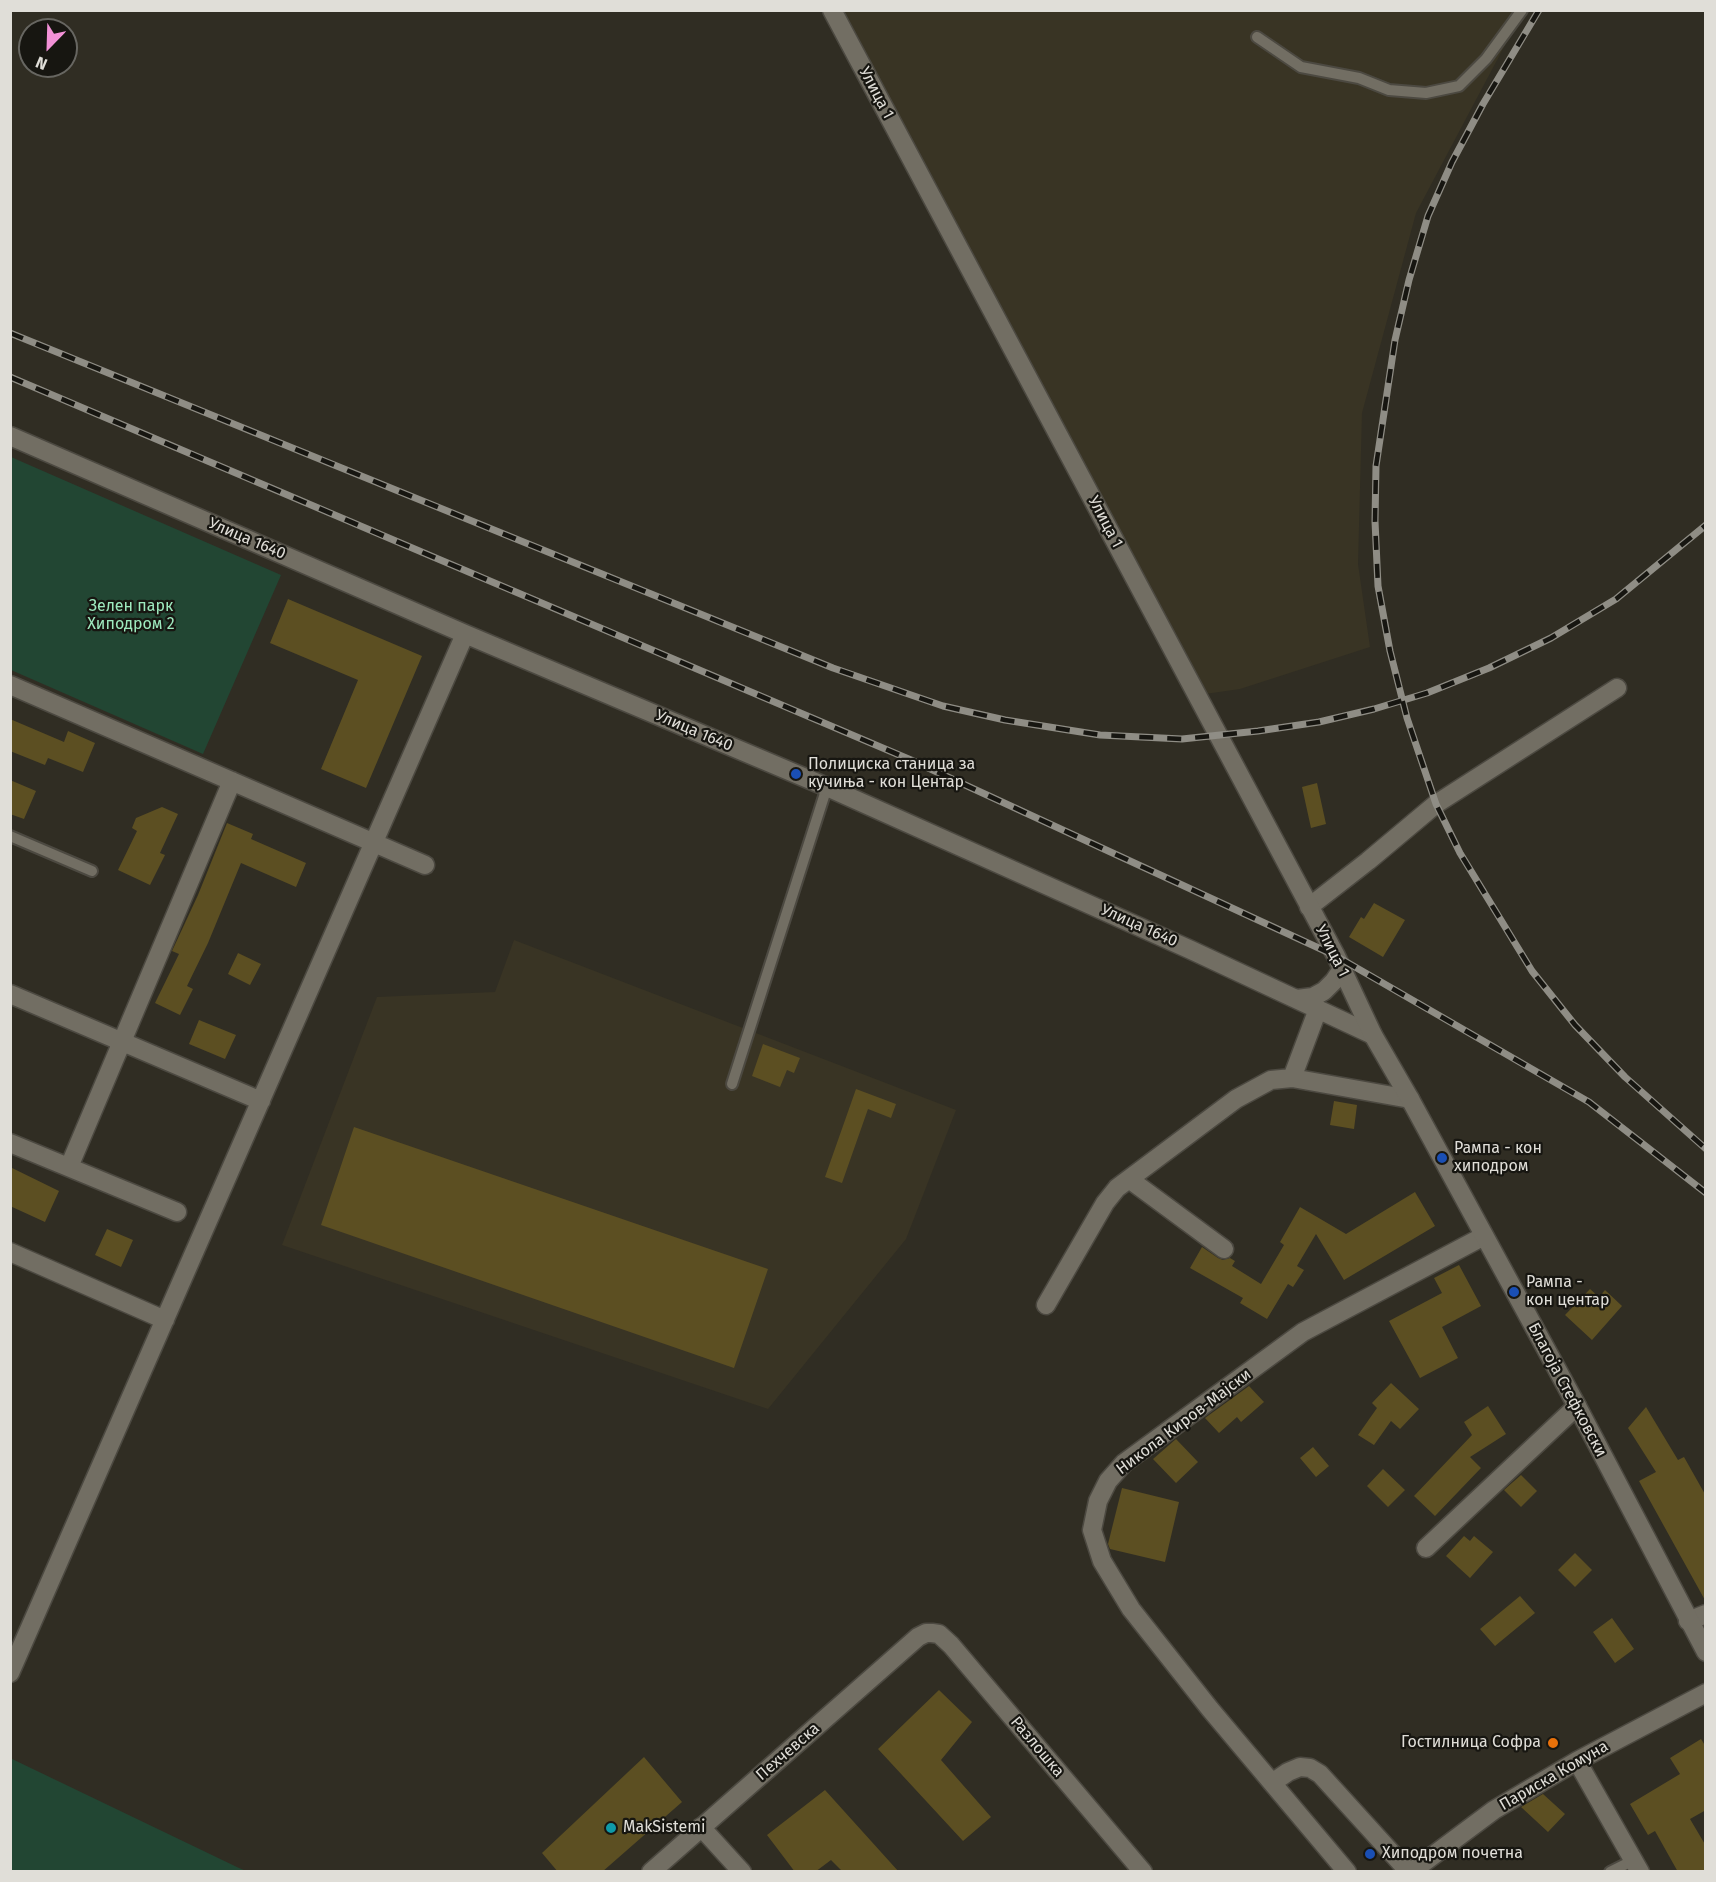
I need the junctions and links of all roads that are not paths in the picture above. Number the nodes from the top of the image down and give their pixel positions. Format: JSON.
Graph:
{"nodes":[{"id":1,"x":832,"y":10,"type":"edge"},
{"id":2,"x":1522,"y":10,"type":"edge"},
{"id":3,"x":1257,"y":37,"type":"dead end"},
{"id":4,"x":10,"y":436,"type":"edge"},
{"id":5,"x":465,"y":634,"type":"junction"},
{"id":6,"x":10,"y":686,"type":"edge"},
{"id":7,"x":1617,"y":688,"type":"dead end"},
{"id":8,"x":232,"y":782,"type":"junction"},
{"id":9,"x":827,"y":787,"type":"junction"},
{"id":10,"x":10,"y":836,"type":"edge"},
{"id":11,"x":374,"y":842,"type":"junction"},
{"id":12,"x":425,"y":865,"type":"dead end"},
{"id":13,"x":92,"y":871,"type":"dead end"},
{"id":14,"x":1309,"y":907,"type":"junction"},
{"id":15,"x":1342,"y":969,"type":"junction"},
{"id":16,"x":10,"y":994,"type":"edge"},
{"id":17,"x":1297,"y":999,"type":"junction"},
{"id":18,"x":1318,"y":1009,"type":"junction"},
{"id":19,"x":1373,"y":1035,"type":"junction"},
{"id":20,"x":122,"y":1041,"type":"junction"},
{"id":21,"x":1292,"y":1078,"type":"junction"},
{"id":22,"x":732,"y":1084,"type":"dead end"},
{"id":23,"x":1410,"y":1099,"type":"junction"},
{"id":24,"x":261,"y":1101,"type":"junction"},
{"id":25,"x":10,"y":1143,"type":"edge"},
{"id":26,"x":69,"y":1167,"type":"junction"},
{"id":27,"x":1129,"y":1179,"type":"junction"},
{"id":28,"x":177,"y":1212,"type":"dead end"},
{"id":29,"x":1484,"y":1236,"type":"junction"},
{"id":30,"x":1224,"y":1249,"type":"dead end"},
{"id":31,"x":10,"y":1252,"type":"edge"},
{"id":32,"x":1046,"y":1305,"type":"dead end"},
{"id":33,"x":165,"y":1320,"type":"junction"},
{"id":34,"x":1577,"y":1406,"type":"junction"},
{"id":35,"x":1426,"y":1548,"type":"dead end"},
{"id":36,"x":1706,"y":1614,"type":"edge"},
{"id":37,"x":1688,"y":1621,"type":"junction"},
{"id":38,"x":926,"y":1633,"type":"joint"},
{"id":39,"x":1706,"y":1652,"type":"edge"},
{"id":40,"x":10,"y":1673,"type":"edge"},
{"id":41,"x":1706,"y":1693,"type":"edge"},
{"id":42,"x":1578,"y":1761,"type":"junction"},
{"id":43,"x":1272,"y":1783,"type":"junction"},
{"id":44,"x":701,"y":1827,"type":"junction"},
{"id":45,"x":1637,"y":1866,"type":"edge"},
{"id":46,"x":651,"y":1872,"type":"edge"},
{"id":47,"x":742,"y":1872,"type":"edge"},
{"id":48,"x":1143,"y":1872,"type":"edge"},
{"id":49,"x":1347,"y":1872,"type":"edge"},
{"id":50,"x":1410,"y":1872,"type":"edge"},
{"id":51,"x":1610,"y":1872,"type":"edge"}],
"edges":[{"from":1,"to":14,"type":"street","name":"Улица 1"},
{"from":2,"to":3,"type":"lane"},
{"from":4,"to":5,"type":"street","name":"Улица 1640"},
{"from":5,"to":9,"type":"street","name":"Улица 1640"},
{"from":5,"to":11,"type":"street"},
{"from":6,"to":8,"type":"street"},
{"from":7,"to":14,"type":"street"},
{"from":8,"to":11,"type":"street"},
{"from":8,"to":20,"type":"street"},
{"from":9,"to":17,"type":"street","name":"Улица 1640"},
{"from":9,"to":22,"type":"lane"},
{"from":10,"to":13,"type":"lane"},
{"from":11,"to":12,"type":"street"},
{"from":11,"to":24,"type":"street"},
{"from":14,"to":15,"type":"street","name":"Улица 1"},
{"from":15,"to":17,"type":"street"},
{"from":15,"to":19,"type":"street","name":"Улица 1"},
{"from":16,"to":20,"type":"street"},
{"from":17,"to":18,"type":"street","name":"Улица 1640"},
{"from":18,"to":19,"type":"street","name":"Улица 1640"},
{"from":18,"to":21,"type":"street"},
{"from":19,"to":23,"type":"street","name":"Благоја Стефковски"},
{"from":20,"to":24,"type":"street"},
{"from":20,"to":26,"type":"street"},
{"from":21,"to":23,"type":"street"},
{"from":21,"to":27,"type":"street"},
{"from":23,"to":29,"type":"street","name":"Благоја Стефковски"},
{"from":24,"to":33,"type":"street"},
{"from":25,"to":26,"type":"street"},
{"from":26,"to":28,"type":"street"},
{"from":27,"to":30,"type":"street"},
{"from":27,"to":32,"type":"street"},
{"from":29,"to":34,"type":"street","name":"Благоја Стефковски"},
{"from":29,"to":43,"type":"street","name":"Никола Киров-Мајски"},
{"from":31,"to":33,"type":"street"},
{"from":33,"to":40,"type":"street"},
{"from":34,"to":35,"type":"street"},
{"from":34,"to":37,"type":"street","name":"Благоја Стефковски"},
{"from":36,"to":37,"type":"street"},
{"from":37,"to":39,"type":"street","name":"Благоја Стефковски"},
{"from":38,"to":44,"type":"street","name":"Пехчевска"},
{"from":38,"to":48,"type":"street","name":"Разлошка"},
{"from":41,"to":42,"type":"street","name":"Париска Комуна"},
{"from":42,"to":45,"type":"street"},
{"from":42,"to":50,"type":"street","name":"Париска Комуна"},
{"from":43,"to":49,"type":"street","name":"Никола Киров-Мајски"},
{"from":43,"to":50,"type":"street"},
{"from":44,"to":46,"type":"street","name":"Пехчевска"},
{"from":44,"to":47,"type":"street"},
{"from":45,"to":51,"type":"lane"}]}
